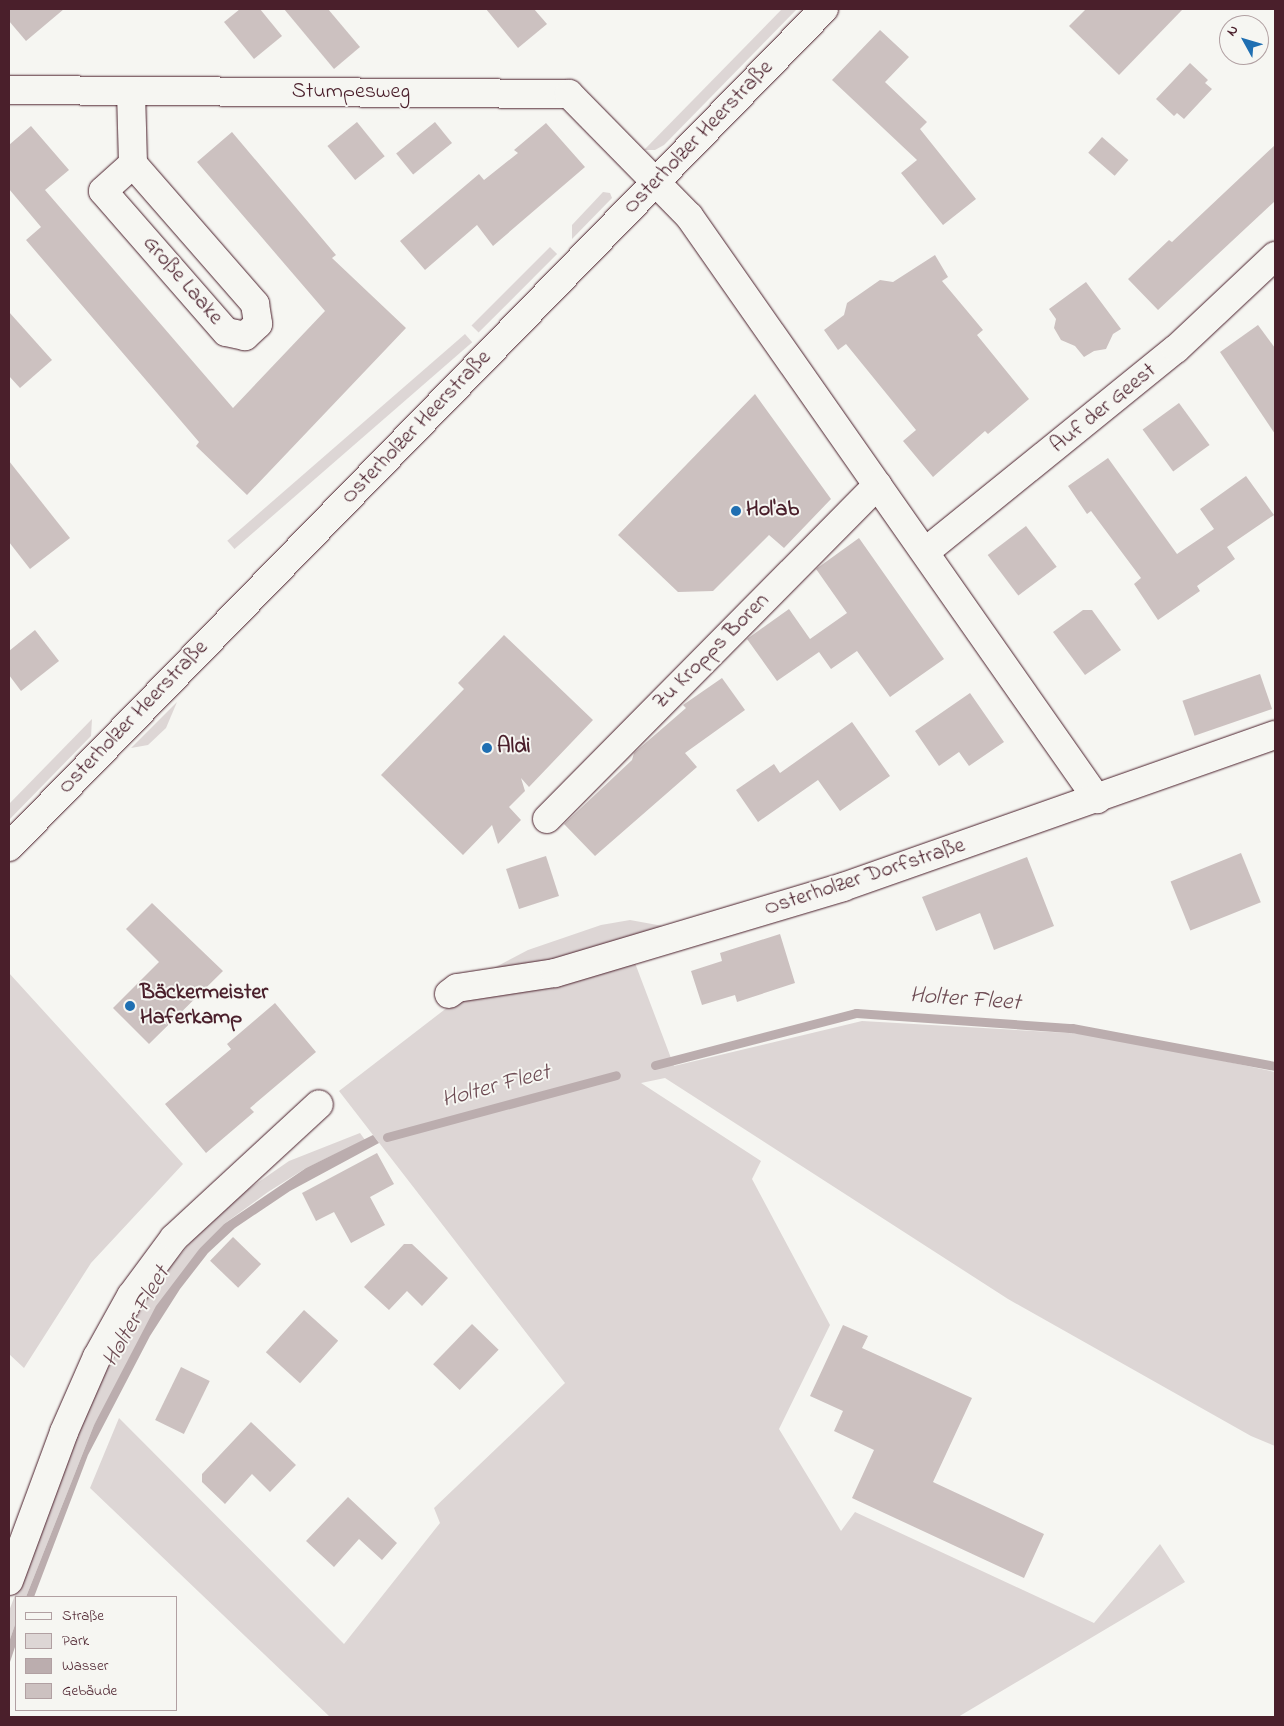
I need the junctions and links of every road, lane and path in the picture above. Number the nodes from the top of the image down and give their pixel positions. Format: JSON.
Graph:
{"nodes":[{"id":1,"x":824,"y":9,"type":"edge"},
{"id":2,"x":9,"y":90,"type":"edge"},
{"id":3,"x":130,"y":92,"type":"junction"},
{"id":4,"x":133,"y":164,"type":"junction"},
{"id":5,"x":655,"y":182,"type":"junction"},
{"id":6,"x":1275,"y":256,"type":"edge"},
{"id":7,"x":877,"y":486,"type":"junction"},
{"id":8,"x":925,"y":552,"type":"junction"},
{"id":9,"x":1275,"y":736,"type":"edge"},
{"id":10,"x":1097,"y":799,"type":"junction"},
{"id":11,"x":547,"y":818,"type":"dead end"},
{"id":12,"x":9,"y":847,"type":"edge"},
{"id":13,"x":449,"y":994,"type":"dead end"},
{"id":14,"x":318,"y":1104,"type":"dead end"},
{"id":15,"x":9,"y":1581,"type":"edge"}],
"edges":[{"from":1,"to":5,"type":"street","name":"Osterholzer Heerstraße"},
{"from":2,"to":3,"type":"street","name":"Stumpesweg"},
{"from":3,"to":4,"type":"street"},
{"from":3,"to":5,"type":"street","name":"Stumpesweg"},
{"from":4,"to":4,"type":"street","name":"Große Laake"},
{"from":5,"to":7,"type":"street"},
{"from":5,"to":12,"type":"street","name":"Osterholzer Heerstraße"},
{"from":6,"to":8,"type":"street","name":"Auf der Geest"},
{"from":7,"to":8,"type":"street"},
{"from":7,"to":11,"type":"street","name":"Zu Kropps Boren"},
{"from":8,"to":10,"type":"street"},
{"from":9,"to":10,"type":"street","name":"Osterholzer Dorfstraße"},
{"from":10,"to":13,"type":"street","name":"Osterholzer Dorfstraße"},
{"from":14,"to":15,"type":"street"}]}
